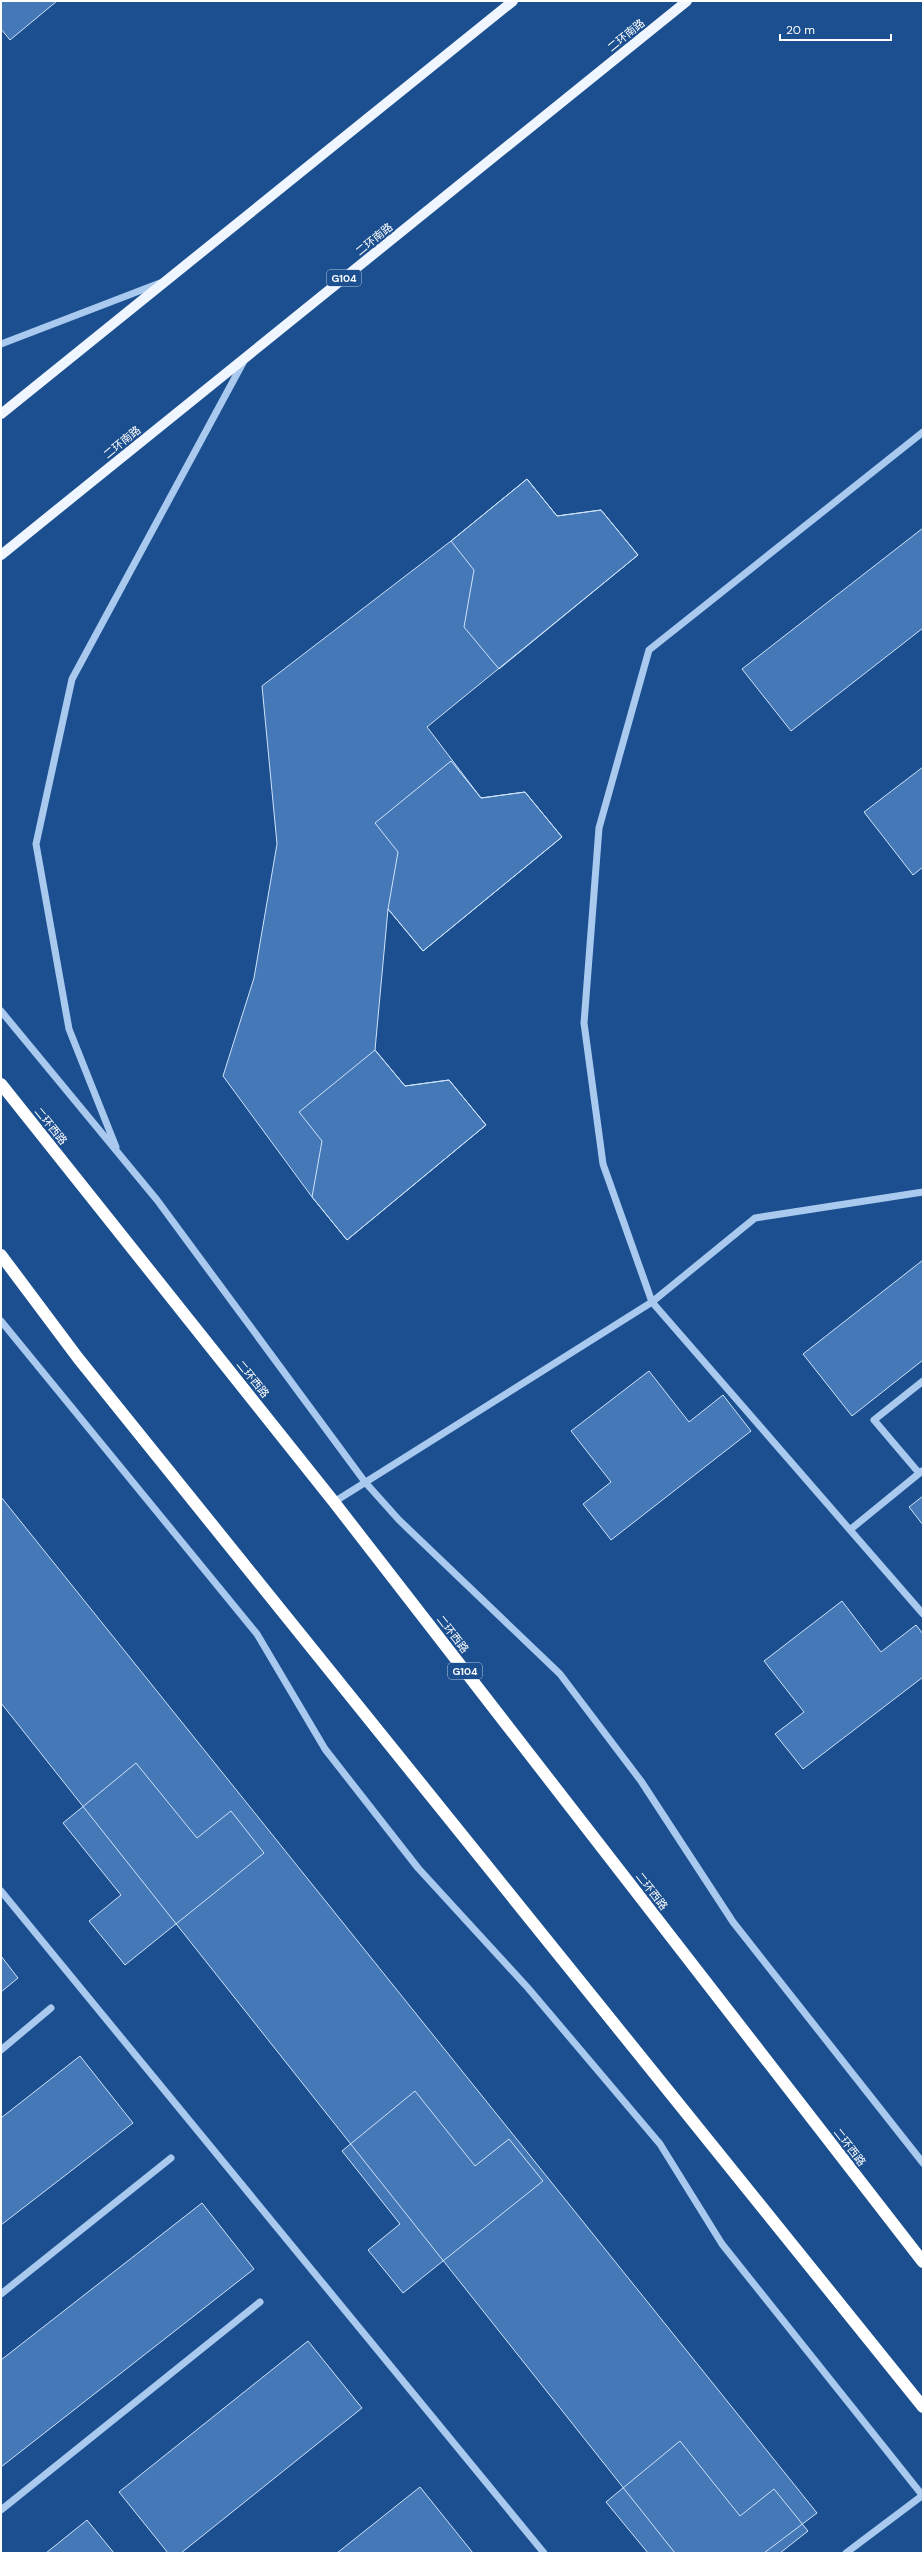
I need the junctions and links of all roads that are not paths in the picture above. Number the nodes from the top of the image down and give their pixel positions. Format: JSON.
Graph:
{"nodes":[{"id":1,"x":513,"y":1,"type":"edge"},
{"id":2,"x":687,"y":1,"type":"edge"},
{"id":3,"x":167,"y":280,"type":"junction"},
{"id":4,"x":1,"y":344,"type":"edge"},
{"id":5,"x":247,"y":357,"type":"junction"},
{"id":6,"x":1,"y":414,"type":"edge"},
{"id":7,"x":923,"y":432,"type":"edge"},
{"id":8,"x":1,"y":556,"type":"edge"},
{"id":9,"x":1,"y":1011,"type":"edge"},
{"id":10,"x":1,"y":1084,"type":"edge"},
{"id":11,"x":119,"y":1155,"type":"junction"},
{"id":12,"x":923,"y":1192,"type":"edge"},
{"id":13,"x":1,"y":1255,"type":"edge"},
{"id":14,"x":1,"y":1264,"type":"edge"},
{"id":15,"x":14,"y":1271,"type":"junction"},
{"id":16,"x":652,"y":1302,"type":"junction"},
{"id":17,"x":1,"y":1321,"type":"edge"},
{"id":18,"x":923,"y":1381,"type":"edge"},
{"id":19,"x":921,"y":1471,"type":"edge"},
{"id":20,"x":366,"y":1482,"type":"junction"},
{"id":21,"x":334,"y":1502,"type":"junction"},
{"id":22,"x":851,"y":1529,"type":"junction"},
{"id":23,"x":923,"y":1614,"type":"edge"},
{"id":24,"x":1,"y":1891,"type":"edge"},
{"id":25,"x":51,"y":2008,"type":"dead end"},
{"id":26,"x":1,"y":2050,"type":"edge"},
{"id":27,"x":171,"y":2158,"type":"dead end"},
{"id":28,"x":923,"y":2163,"type":"edge"},
{"id":29,"x":923,"y":2262,"type":"edge"},
{"id":30,"x":1,"y":2294,"type":"edge"},
{"id":31,"x":260,"y":2302,"type":"dead end"},
{"id":32,"x":923,"y":2407,"type":"edge"},
{"id":33,"x":923,"y":2496,"type":"edge"},
{"id":34,"x":1,"y":2510,"type":"edge"},
{"id":35,"x":544,"y":2553,"type":"edge"},
{"id":36,"x":846,"y":2553,"type":"edge"}],
"edges":[{"from":1,"to":3,"type":"main road"},
{"from":2,"to":5,"type":"main road","name":"二环南路","number":"G104"},
{"from":3,"to":4,"type":"street"},
{"from":3,"to":6,"type":"main road"},
{"from":5,"to":8,"type":"main road","name":"二环南路","number":"G104"},
{"from":5,"to":11,"type":"street"},
{"from":7,"to":16,"type":"street"},
{"from":9,"to":11,"type":"street"},
{"from":10,"to":21,"type":"highway","name":"二环西路","number":"G104"},
{"from":11,"to":20,"type":"street"},
{"from":12,"to":16,"type":"street"},
{"from":13,"to":15,"type":"highway"},
{"from":14,"to":15,"type":"street"},
{"from":15,"to":32,"type":"highway"},
{"from":16,"to":20,"type":"street"},
{"from":16,"to":22,"type":"street"},
{"from":17,"to":33,"type":"street"},
{"from":18,"to":19,"type":"street"},
{"from":19,"to":22,"type":"street"},
{"from":20,"to":21,"type":"street"},
{"from":20,"to":28,"type":"street"},
{"from":21,"to":29,"type":"highway","name":"二环西路","number":"G104"},
{"from":22,"to":23,"type":"street"},
{"from":24,"to":35,"type":"street"},
{"from":25,"to":26,"type":"street"},
{"from":27,"to":30,"type":"street"},
{"from":31,"to":34,"type":"street"},
{"from":33,"to":36,"type":"street"}]}
